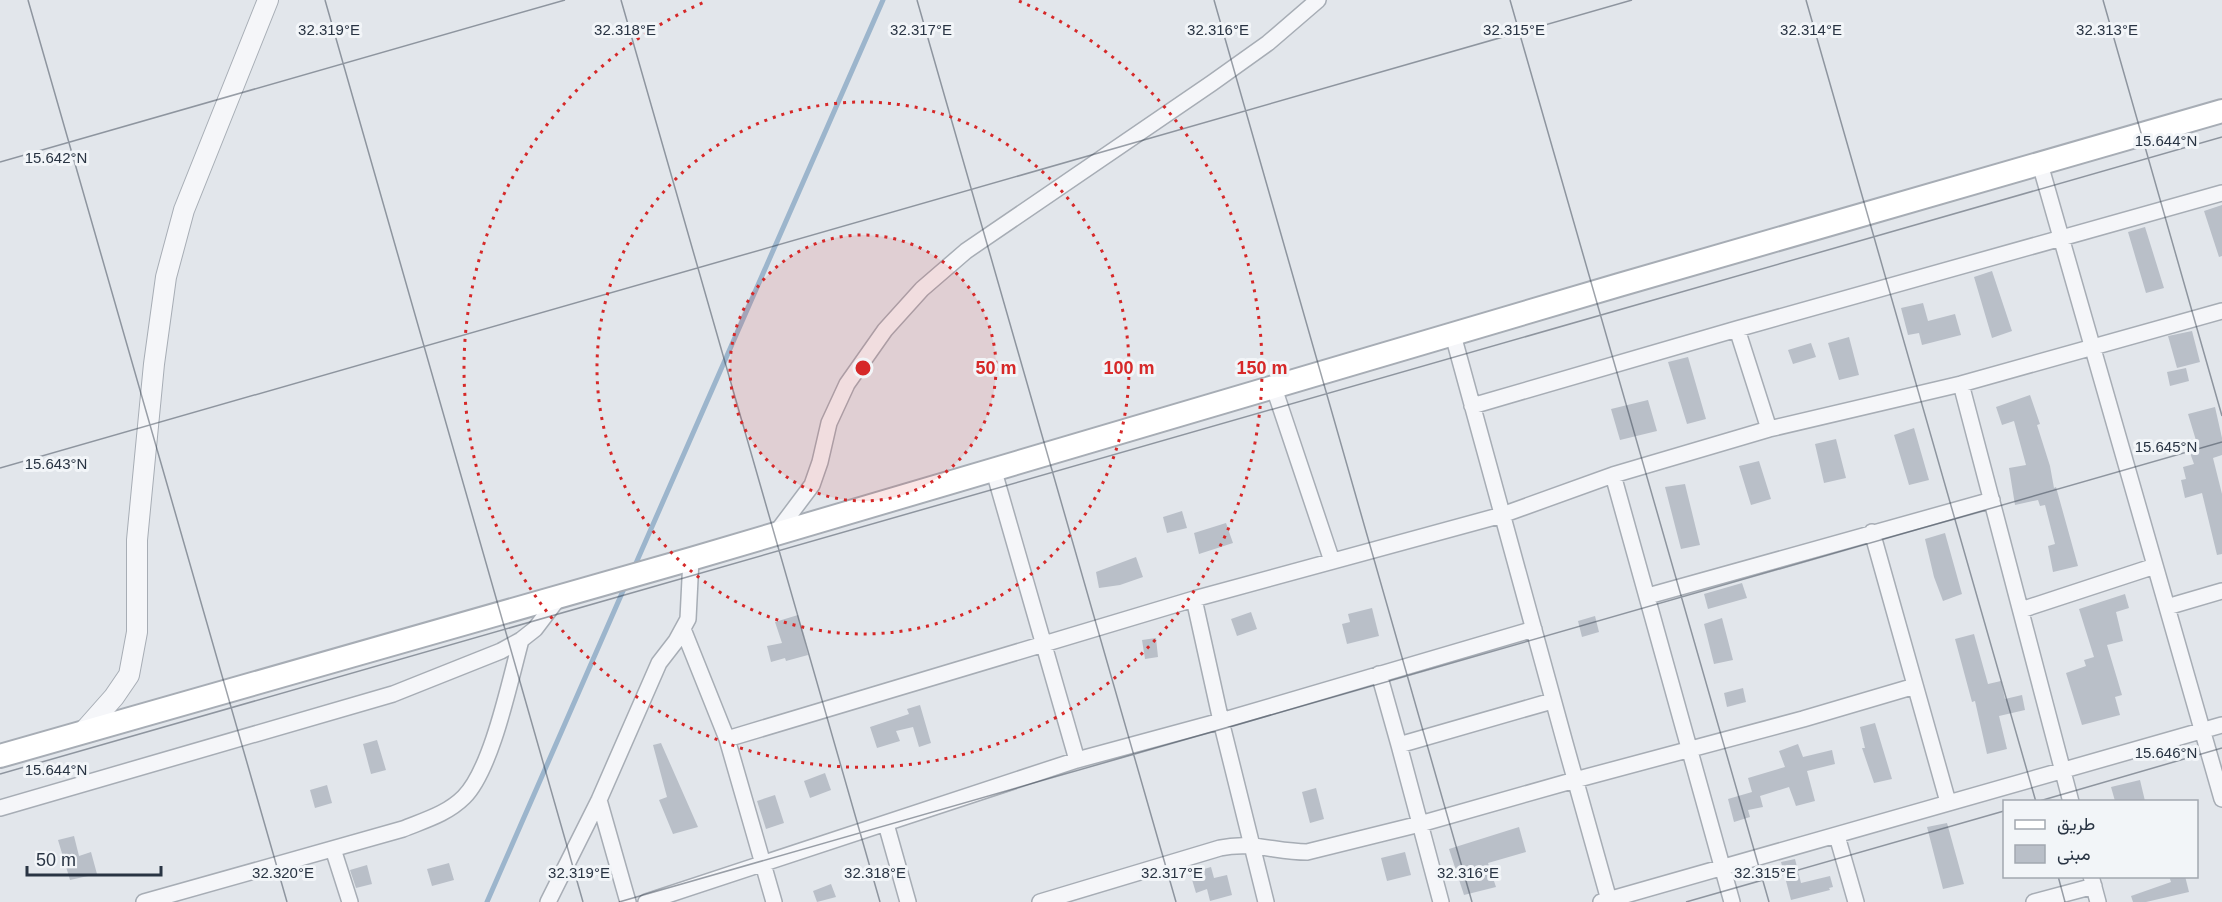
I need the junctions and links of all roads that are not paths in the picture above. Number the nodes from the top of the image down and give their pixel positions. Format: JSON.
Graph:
{"nodes":[{"id":1,"x":1318,"y":0,"type":"edge"},
{"id":2,"x":265,"y":4,"type":"edge"},
{"id":3,"x":2222,"y":111,"type":"edge"},
{"id":4,"x":2040,"y":164,"type":"junction"},
{"id":5,"x":2222,"y":193,"type":"edge"},
{"id":6,"x":2062,"y":238,"type":"junction"},
{"id":7,"x":2222,"y":311,"type":"edge"},
{"id":8,"x":1737,"y":329,"type":"junction"},
{"id":9,"x":1453,"y":335,"type":"junction"},
{"id":10,"x":2093,"y":347,"type":"junction"},
{"id":11,"x":1961,"y":384,"type":"junction"},
{"id":12,"x":1274,"y":387,"type":"junction"},
{"id":13,"x":1472,"y":406,"type":"junction"},
{"id":14,"x":1768,"y":429,"type":"junction"},
{"id":15,"x":993,"y":468,"type":"junction"},
{"id":16,"x":1613,"y":475,"type":"junction"},
{"id":17,"x":1992,"y":500,"type":"junction"},
{"id":18,"x":1502,"y":515,"type":"junction"},
{"id":19,"x":1872,"y":532,"type":"junction"},
{"id":20,"x":776,"y":534,"type":"junction"},
{"id":21,"x":692,"y":559,"type":"junction"},
{"id":22,"x":1332,"y":561,"type":"junction"},
{"id":23,"x":2155,"y":566,"type":"junction"},
{"id":24,"x":2222,"y":591,"type":"edge"},
{"id":25,"x":560,"y":596,"type":"junction"},
{"id":26,"x":1648,"y":596,"type":"junction"},
{"id":27,"x":1194,"y":599,"type":"junction"},
{"id":28,"x":2167,"y":607,"type":"junction"},
{"id":29,"x":2021,"y":610,"type":"junction"},
{"id":30,"x":683,"y":629,"type":"junction"},
{"id":31,"x":1534,"y":629,"type":"junction"},
{"id":32,"x":521,"y":640,"type":"junction"},
{"id":33,"x":1043,"y":644,"type":"junction"},
{"id":34,"x":1379,"y":675,"type":"junction"},
{"id":35,"x":1915,"y":686,"type":"junction"},
{"id":36,"x":1552,"y":701,"type":"junction"},
{"id":37,"x":1221,"y":721,"type":"junction"},
{"id":38,"x":2222,"y":725,"type":"edge"},
{"id":39,"x":2202,"y":730,"type":"junction"},
{"id":40,"x":83,"y":732,"type":"junction"},
{"id":41,"x":726,"y":739,"type":"junction"},
{"id":42,"x":1399,"y":745,"type":"junction"},
{"id":43,"x":1690,"y":750,"type":"junction"},
{"id":44,"x":0,"y":756,"type":"edge"},
{"id":45,"x":1077,"y":760,"type":"junction"},
{"id":46,"x":2063,"y":771,"type":"junction"},
{"id":47,"x":1575,"y":780,"type":"junction"},
{"id":48,"x":2222,"y":799,"type":"edge"},
{"id":49,"x":599,"y":800,"type":"junction"},
{"id":50,"x":2071,"y":800,"type":"edge"},
{"id":51,"x":1948,"y":802,"type":"junction"},
{"id":52,"x":0,"y":808,"type":"edge"},
{"id":53,"x":886,"y":824,"type":"junction"},
{"id":54,"x":1420,"y":824,"type":"junction"},
{"id":55,"x":1837,"y":836,"type":"junction"},
{"id":56,"x":1251,"y":844,"type":"junction"},
{"id":57,"x":333,"y":849,"type":"junction"},
{"id":58,"x":762,"y":862,"type":"junction"},
{"id":59,"x":1722,"y":868,"type":"junction"},
{"id":60,"x":2092,"y":881,"type":"edge"},
{"id":61,"x":1066,"y":898,"type":"edge"},
{"id":62,"x":1605,"y":901,"type":"edge"},
{"id":63,"x":144,"y":902,"type":"edge"},
{"id":64,"x":350,"y":902,"type":"edge"},
{"id":65,"x":548,"y":902,"type":"edge"},
{"id":66,"x":628,"y":902,"type":"edge"},
{"id":67,"x":646,"y":902,"type":"edge"},
{"id":68,"x":774,"y":902,"type":"edge"},
{"id":69,"x":908,"y":902,"type":"edge"},
{"id":70,"x":1040,"y":902,"type":"edge"},
{"id":71,"x":1266,"y":902,"type":"edge"},
{"id":72,"x":1441,"y":902,"type":"edge"},
{"id":73,"x":1732,"y":902,"type":"edge"},
{"id":74,"x":1856,"y":902,"type":"edge"},
{"id":75,"x":2034,"y":902,"type":"edge"},
{"id":76,"x":2098,"y":902,"type":"edge"}],
"edges":[{"from":1,"to":20,"type":"street"},
{"from":2,"to":40,"type":"street"},
{"from":3,"to":4,"type":"main road"},
{"from":4,"to":6,"type":"street"},
{"from":4,"to":9,"type":"main road"},
{"from":5,"to":6,"type":"street"},
{"from":6,"to":8,"type":"street"},
{"from":6,"to":10,"type":"street"},
{"from":7,"to":10,"type":"street"},
{"from":8,"to":13,"type":"street"},
{"from":8,"to":14,"type":"street"},
{"from":9,"to":12,"type":"main road"},
{"from":9,"to":13,"type":"street"},
{"from":10,"to":11,"type":"street"},
{"from":10,"to":23,"type":"street"},
{"from":11,"to":14,"type":"street"},
{"from":11,"to":17,"type":"street"},
{"from":12,"to":15,"type":"main road"},
{"from":12,"to":22,"type":"street"},
{"from":13,"to":18,"type":"street"},
{"from":14,"to":16,"type":"street"},
{"from":15,"to":20,"type":"main road"},
{"from":15,"to":33,"type":"street"},
{"from":16,"to":18,"type":"street"},
{"from":16,"to":26,"type":"street"},
{"from":17,"to":19,"type":"street"},
{"from":17,"to":29,"type":"street"},
{"from":18,"to":22,"type":"street"},
{"from":18,"to":31,"type":"street"},
{"from":19,"to":26,"type":"street"},
{"from":19,"to":35,"type":"street"},
{"from":20,"to":21,"type":"main road"},
{"from":21,"to":25,"type":"main road"},
{"from":21,"to":30,"type":"street"},
{"from":22,"to":27,"type":"street"},
{"from":23,"to":28,"type":"street"},
{"from":23,"to":29,"type":"street"},
{"from":24,"to":28,"type":"street"},
{"from":25,"to":32,"type":"street"},
{"from":25,"to":40,"type":"main road"},
{"from":26,"to":43,"type":"street"},
{"from":27,"to":33,"type":"street"},
{"from":27,"to":37,"type":"street"},
{"from":28,"to":39,"type":"street"},
{"from":29,"to":46,"type":"street"},
{"from":30,"to":41,"type":"street"},
{"from":30,"to":49,"type":"street"},
{"from":31,"to":34,"type":"street"},
{"from":31,"to":36,"type":"street"},
{"from":32,"to":52,"type":"street"},
{"from":32,"to":57,"type":"street"},
{"from":33,"to":41,"type":"street"},
{"from":33,"to":45,"type":"street"},
{"from":34,"to":37,"type":"street"},
{"from":34,"to":42,"type":"street"},
{"from":35,"to":43,"type":"street"},
{"from":35,"to":51,"type":"street"},
{"from":36,"to":42,"type":"street"},
{"from":36,"to":47,"type":"street"},
{"from":37,"to":45,"type":"street"},
{"from":37,"to":56,"type":"street"},
{"from":38,"to":39,"type":"street"},
{"from":39,"to":46,"type":"street"},
{"from":39,"to":48,"type":"street"},
{"from":40,"to":44,"type":"main road"},
{"from":41,"to":58,"type":"street"},
{"from":42,"to":54,"type":"street"},
{"from":43,"to":47,"type":"street"},
{"from":43,"to":59,"type":"street"},
{"from":45,"to":53,"type":"street"},
{"from":46,"to":50,"type":"street"},
{"from":46,"to":51,"type":"street"},
{"from":47,"to":54,"type":"street"},
{"from":47,"to":62,"type":"street"},
{"from":49,"to":65,"type":"street"},
{"from":49,"to":66,"type":"street"},
{"from":51,"to":55,"type":"street"},
{"from":53,"to":58,"type":"street"},
{"from":53,"to":69,"type":"street"},
{"from":54,"to":56,"type":"street"},
{"from":54,"to":72,"type":"street"},
{"from":55,"to":59,"type":"street"},
{"from":55,"to":74,"type":"street"},
{"from":56,"to":61,"type":"street"},
{"from":56,"to":71,"type":"street"},
{"from":57,"to":63,"type":"street"},
{"from":57,"to":64,"type":"street"},
{"from":58,"to":67,"type":"street"},
{"from":58,"to":68,"type":"street"},
{"from":59,"to":62,"type":"street"},
{"from":59,"to":73,"type":"street"},
{"from":60,"to":75,"type":"street"},
{"from":60,"to":76,"type":"street"},
{"from":61,"to":70,"type":"street"}]}
